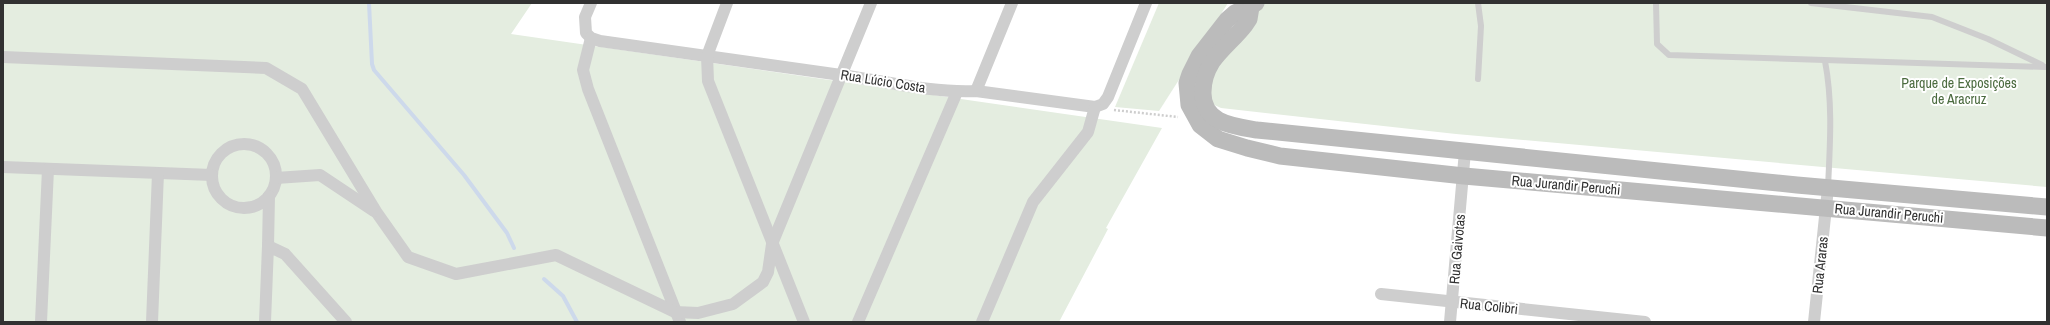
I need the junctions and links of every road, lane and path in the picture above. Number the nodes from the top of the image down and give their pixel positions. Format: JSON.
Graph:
{"nodes":[{"id":1,"x":591,"y":3,"type":"edge"},
{"id":2,"x":728,"y":3,"type":"edge"},
{"id":3,"x":871,"y":3,"type":"edge"},
{"id":4,"x":1012,"y":3,"type":"edge"},
{"id":5,"x":1146,"y":3,"type":"edge"},
{"id":6,"x":1478,"y":3,"type":"edge"},
{"id":7,"x":1656,"y":3,"type":"edge"},
{"id":8,"x":1811,"y":3,"type":"edge"},
{"id":9,"x":1253,"y":5,"type":"edge"},
{"id":10,"x":1226,"y":35,"type":"junction"},
{"id":11,"x":591,"y":38,"type":"junction"},
{"id":12,"x":708,"y":56,"type":"junction"},
{"id":13,"x":3,"y":57,"type":"edge"},
{"id":14,"x":1825,"y":61,"type":"junction"},
{"id":15,"x":2046,"y":67,"type":"edge"},
{"id":16,"x":842,"y":75,"type":"junction"},
{"id":17,"x":1478,"y":79,"type":"dead end"},
{"id":18,"x":976,"y":91,"type":"junction"},
{"id":19,"x":957,"y":92,"type":"junction"},
{"id":20,"x":1095,"y":107,"type":"junction"},
{"id":21,"x":1196,"y":120,"type":"junction"},
{"id":22,"x":1465,"y":151,"type":"junction"},
{"id":23,"x":3,"y":167,"type":"edge"},
{"id":24,"x":48,"y":169,"type":"junction"},
{"id":25,"x":158,"y":173,"type":"junction"},
{"id":26,"x":212,"y":175,"type":"junction"},
{"id":27,"x":1464,"y":176,"type":"junction"},
{"id":28,"x":276,"y":178,"type":"junction"},
{"id":29,"x":1828,"y":188,"type":"junction"},
{"id":30,"x":269,"y":196,"type":"junction"},
{"id":31,"x":2047,"y":207,"type":"edge"},
{"id":32,"x":1826,"y":208,"type":"junction"},
{"id":33,"x":377,"y":213,"type":"junction"},
{"id":34,"x":2047,"y":228,"type":"edge"},
{"id":35,"x":772,"y":244,"type":"junction"},
{"id":36,"x":268,"y":246,"type":"junction"},
{"id":37,"x":1381,"y":294,"type":"dead end"},
{"id":38,"x":1452,"y":302,"type":"junction"},
{"id":39,"x":678,"y":317,"type":"edge"},
{"id":40,"x":41,"y":322,"type":"edge"},
{"id":41,"x":152,"y":322,"type":"edge"},
{"id":42,"x":265,"y":322,"type":"edge"},
{"id":43,"x":346,"y":322,"type":"edge"},
{"id":44,"x":804,"y":322,"type":"edge"},
{"id":45,"x":858,"y":322,"type":"edge"},
{"id":46,"x":982,"y":322,"type":"edge"},
{"id":47,"x":1450,"y":322,"type":"edge"},
{"id":48,"x":1645,"y":322,"type":"edge"},
{"id":49,"x":1814,"y":322,"type":"edge"}],
"edges":[{"from":1,"to":11,"type":"street"},
{"from":2,"to":12,"type":"street"},
{"from":3,"to":16,"type":"street"},
{"from":4,"to":18,"type":"street"},
{"from":5,"to":20,"type":"street"},
{"from":6,"to":17,"type":"lane"},
{"from":7,"to":14,"type":"lane"},
{"from":8,"to":15,"type":"lane"},
{"from":9,"to":10,"type":"street"},
{"from":10,"to":21,"type":"street","name":"Rua Jurandir Peruchi"},
{"from":10,"to":22,"type":"street","name":"Rua Jurandir Peruchi"},
{"from":11,"to":12,"type":"street","name":"Rua Lúcio Costa"},
{"from":11,"to":39,"type":"street"},
{"from":12,"to":16,"type":"street","name":"Rua Lúcio Costa"},
{"from":12,"to":35,"type":"street"},
{"from":13,"to":33,"type":"street"},
{"from":14,"to":15,"type":"lane"},
{"from":14,"to":29,"type":"lane"},
{"from":16,"to":19,"type":"street","name":"Rua Lúcio Costa"},
{"from":16,"to":35,"type":"street"},
{"from":18,"to":19,"type":"street","name":"Rua Lúcio Costa"},
{"from":18,"to":20,"type":"street","name":"Rua Lúcio Costa"},
{"from":19,"to":45,"type":"street"},
{"from":20,"to":21,"type":"path"},
{"from":20,"to":46,"type":"street"},
{"from":21,"to":27,"type":"street","name":"Rua Jurandir Peruchi"},
{"from":22,"to":27,"type":"street","name":"Rua Gaivotas"},
{"from":22,"to":29,"type":"street","name":"Rua Jurandir Peruchi"},
{"from":23,"to":24,"type":"street"},
{"from":24,"to":25,"type":"street"},
{"from":24,"to":40,"type":"street"},
{"from":25,"to":26,"type":"street"},
{"from":25,"to":41,"type":"street"},
{"from":26,"to":28,"type":"street"},
{"from":26,"to":30,"type":"street"},
{"from":27,"to":32,"type":"street","name":"Rua Jurandir Peruchi"},
{"from":27,"to":38,"type":"street","name":"Rua Gaivotas"},
{"from":28,"to":30,"type":"street"},
{"from":28,"to":33,"type":"street"},
{"from":29,"to":31,"type":"street","name":"Rua Jurandir Peruchi"},
{"from":29,"to":32,"type":"street","name":"Rua Araras"},
{"from":30,"to":36,"type":"street"},
{"from":32,"to":34,"type":"street","name":"Rua Jurandir Peruchi"},
{"from":32,"to":49,"type":"street","name":"Rua Araras"},
{"from":33,"to":39,"type":"street"},
{"from":35,"to":39,"type":"street"},
{"from":35,"to":44,"type":"street"},
{"from":36,"to":42,"type":"street"},
{"from":36,"to":43,"type":"street"},
{"from":37,"to":38,"type":"street","name":"Rua Colibri"},
{"from":38,"to":47,"type":"street","name":"Rua Gaivotas"},
{"from":38,"to":48,"type":"street","name":"Rua Colibri"}]}
